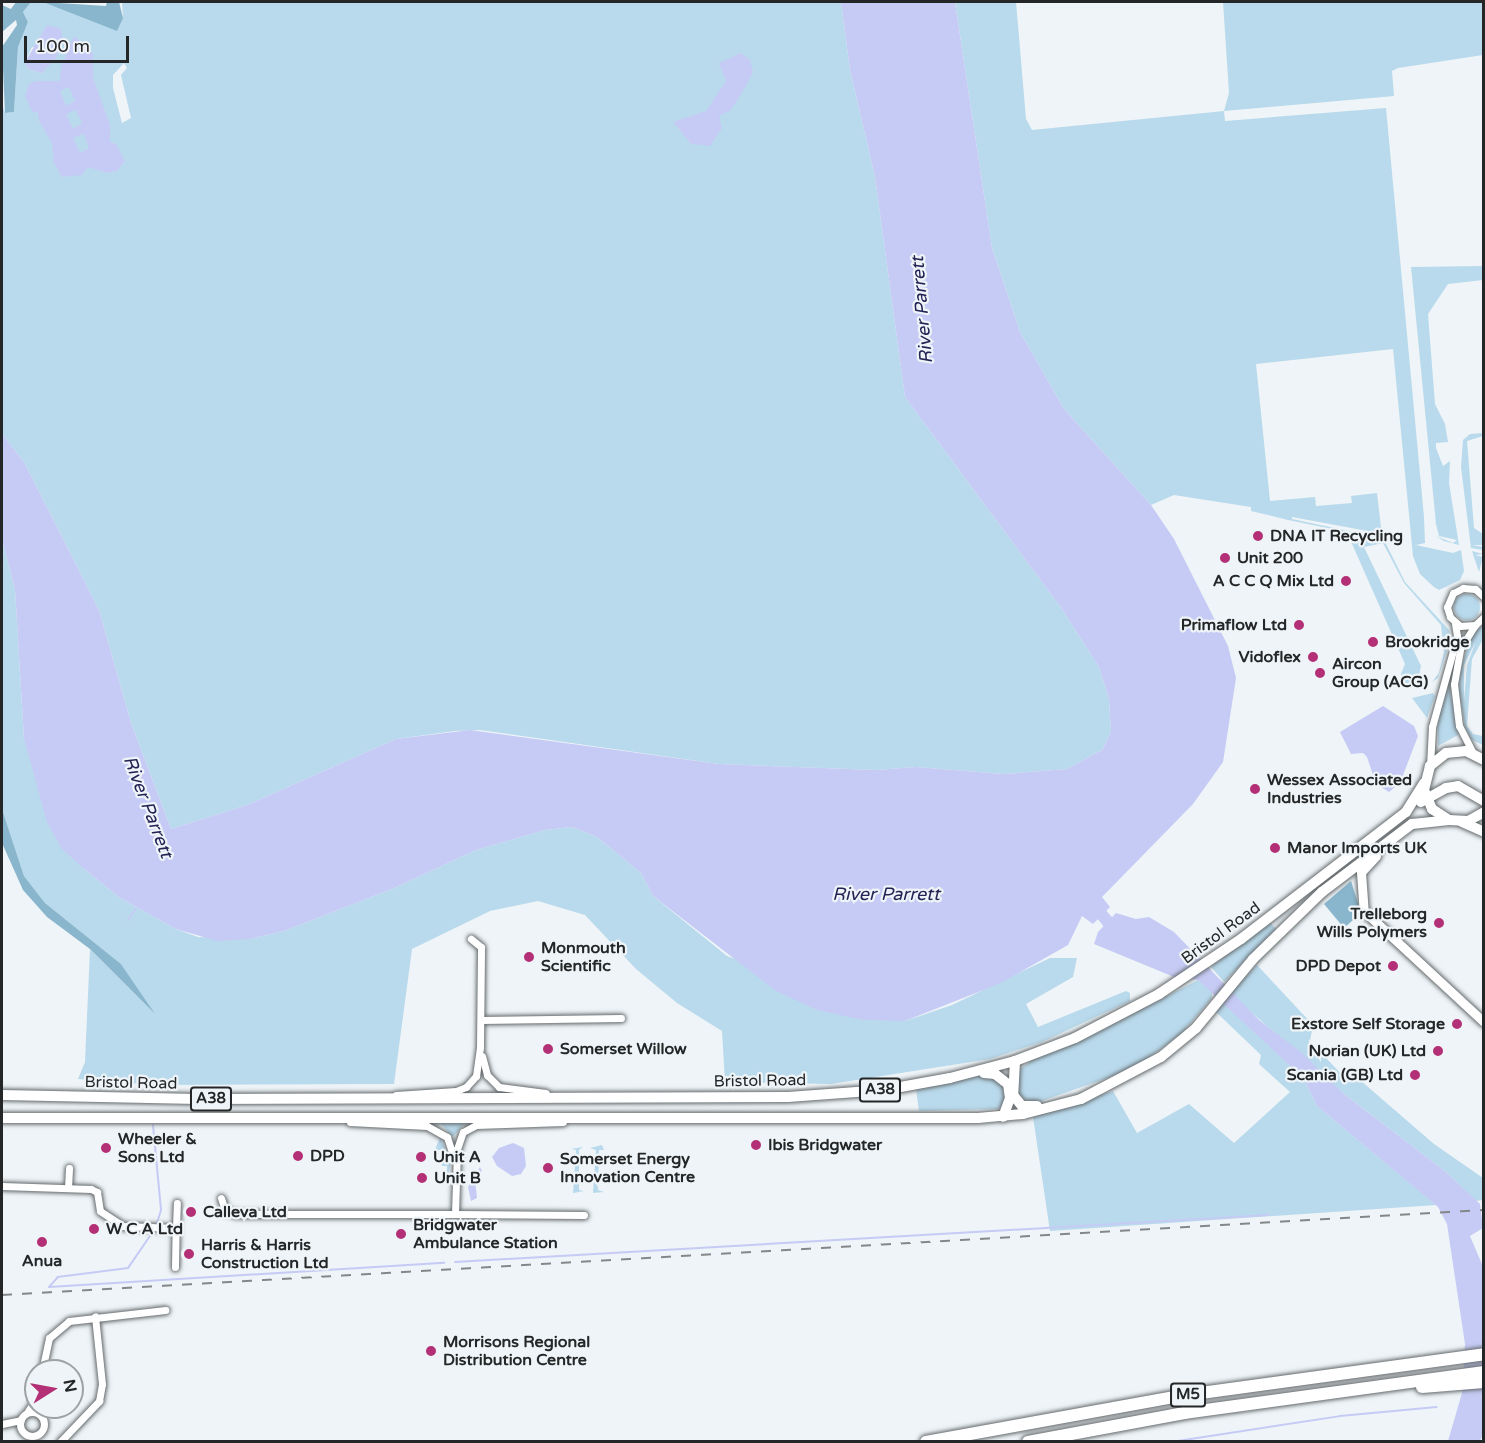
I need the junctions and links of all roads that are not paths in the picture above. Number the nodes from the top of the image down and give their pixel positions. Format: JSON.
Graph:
{"nodes":[{"id":1,"x":1484,"y":597,"type":"edge"},
{"id":2,"x":1481,"y":621,"type":"edge"},
{"id":3,"x":1455,"y":623,"type":"junction"},
{"id":4,"x":1479,"y":755,"type":"edge"},
{"id":5,"x":1430,"y":766,"type":"junction"},
{"id":6,"x":1424,"y":783,"type":"junction"},
{"id":7,"x":1426,"y":799,"type":"junction"},
{"id":8,"x":1484,"y":801,"type":"edge"},
{"id":9,"x":1410,"y":808,"type":"junction"},
{"id":10,"x":1484,"y":812,"type":"edge"},
{"id":11,"x":1449,"y":820,"type":"junction"},
{"id":12,"x":1461,"y":822,"type":"junction"},
{"id":13,"x":1402,"y":831,"type":"junction"},
{"id":14,"x":1484,"y":832,"type":"edge"},
{"id":15,"x":471,"y":939,"type":"dead end"},
{"id":16,"x":621,"y":1018,"type":"dead end"},
{"id":17,"x":481,"y":1020,"type":"junction"},
{"id":18,"x":1484,"y":1022,"type":"edge"},
{"id":19,"x":480,"y":1047,"type":"junction"},
{"id":20,"x":1015,"y":1061,"type":"junction"},
{"id":21,"x":978,"y":1072,"type":"junction"},
{"id":22,"x":1095,"y":1093,"type":"junction"},
{"id":23,"x":2,"y":1095,"type":"edge"},
{"id":24,"x":389,"y":1097,"type":"junction"},
{"id":25,"x":564,"y":1097,"type":"junction"},
{"id":26,"x":586,"y":1117,"type":"junction"},
{"id":27,"x":1003,"y":1117,"type":"junction"},
{"id":28,"x":2,"y":1118,"type":"edge"},
{"id":29,"x":303,"y":1118,"type":"junction"},
{"id":30,"x":73,"y":1119,"type":"junction"},
{"id":31,"x":2,"y":1123,"type":"edge"},
{"id":32,"x":455,"y":1167,"type":"junction"},
{"id":33,"x":69,"y":1168,"type":"dead end"},
{"id":34,"x":2,"y":1186,"type":"edge"},
{"id":35,"x":68,"y":1188,"type":"junction"},
{"id":36,"x":221,"y":1198,"type":"dead end"},
{"id":37,"x":177,"y":1203,"type":"dead end"},
{"id":38,"x":455,"y":1214,"type":"junction"},
{"id":39,"x":584,"y":1215,"type":"dead end"},
{"id":40,"x":176,"y":1228,"type":"junction"},
{"id":41,"x":176,"y":1267,"type":"dead end"},
{"id":42,"x":165,"y":1310,"type":"dead end"},
{"id":43,"x":95,"y":1316,"type":"junction"},
{"id":44,"x":1484,"y":1347,"type":"edge"},
{"id":45,"x":1484,"y":1354,"type":"edge"},
{"id":46,"x":1452,"y":1357,"type":"junction"},
{"id":47,"x":45,"y":1359,"type":"edge"},
{"id":48,"x":1484,"y":1372,"type":"edge"},
{"id":49,"x":1452,"y":1380,"type":"junction"},
{"id":50,"x":1484,"y":1382,"type":"edge"},
{"id":51,"x":25,"y":1419,"type":"edge"},
{"id":52,"x":43,"y":1419,"type":"edge"},
{"id":53,"x":5,"y":1424,"type":"edge"},
{"id":54,"x":20,"y":1424,"type":"junction"},
{"id":55,"x":31,"y":1439,"type":"edge"},
{"id":56,"x":60,"y":1442,"type":"edge"},
{"id":57,"x":926,"y":1442,"type":"edge"},
{"id":58,"x":1028,"y":1442,"type":"edge"}],
"edges":[{"from":1,"to":3,"type":"street"},
{"from":2,"to":3,"type":"street"},
{"from":2,"to":4,"type":"street"},
{"from":3,"to":5,"type":"street"},
{"from":4,"to":5,"type":"main road"},
{"from":5,"to":6,"type":"main road","number":"A38"},
{"from":6,"to":7,"type":"main road","number":"A38"},
{"from":6,"to":9,"type":"main road","name":"Bristol Road","number":"A38"},
{"from":7,"to":8,"type":"main road","number":"A38"},
{"from":7,"to":9,"type":"main road","number":"A38"},
{"from":7,"to":11,"type":"main road"},
{"from":9,"to":20,"type":"main road","name":"Bristol Road","number":"A38"},
{"from":10,"to":12,"type":"main road"},
{"from":11,"to":12,"type":"main road","number":"A38"},
{"from":11,"to":13,"type":"main road","name":"Bristol Road","number":"A38"},
{"from":12,"to":14,"type":"main road"},
{"from":13,"to":18,"type":"street"},
{"from":13,"to":22,"type":"main road","name":"Bristol Road","number":"A38"},
{"from":15,"to":17,"type":"street"},
{"from":16,"to":17,"type":"street"},
{"from":17,"to":19,"type":"street"},
{"from":19,"to":24,"type":"street"},
{"from":19,"to":25,"type":"street"},
{"from":20,"to":21,"type":"main road","name":"Bristol Road","number":"A38"},
{"from":20,"to":22,"type":"main road"},
{"from":21,"to":25,"type":"main road","name":"Bristol Road","number":"A38"},
{"from":21,"to":27,"type":"main road"},
{"from":22,"to":27,"type":"main road","name":"Bristol Road","number":"A38"},
{"from":23,"to":24,"type":"main road","name":"Bristol Road","number":"A38"},
{"from":24,"to":25,"type":"main road","name":"Bristol Road","number":"A38"},
{"from":26,"to":27,"type":"main road","name":"Bristol Road","number":"A38"},
{"from":26,"to":29,"type":"main road","name":"Bristol Road","number":"A38"},
{"from":26,"to":32,"type":"street"},
{"from":28,"to":30,"type":"main road","name":"Bristol Road","number":"A38"},
{"from":29,"to":30,"type":"main road","name":"Bristol Road","number":"A38"},
{"from":29,"to":32,"type":"street"},
{"from":30,"to":31,"type":"street","name":"Bristol Road"},
{"from":32,"to":38,"type":"street"},
{"from":33,"to":35,"type":"street"},
{"from":34,"to":35,"type":"street"},
{"from":35,"to":40,"type":"street"},
{"from":36,"to":38,"type":"street"},
{"from":37,"to":40,"type":"street"},
{"from":38,"to":39,"type":"street"},
{"from":40,"to":41,"type":"street"},
{"from":42,"to":43,"type":"street"},
{"from":43,"to":47,"type":"street"},
{"from":43,"to":56,"type":"street"},
{"from":44,"to":46,"type":"highway","number":"M5"},
{"from":45,"to":46,"type":"highway","number":"M5"},
{"from":46,"to":57,"type":"highway","number":"M5"},
{"from":48,"to":49,"type":"highway","number":"M5"},
{"from":49,"to":50,"type":"highway","number":"M5"},
{"from":49,"to":58,"type":"highway","number":"M5"},
{"from":51,"to":54,"type":"street"},
{"from":52,"to":55,"type":"street"},
{"from":53,"to":54,"type":"street"},
{"from":54,"to":55,"type":"street"}]}
